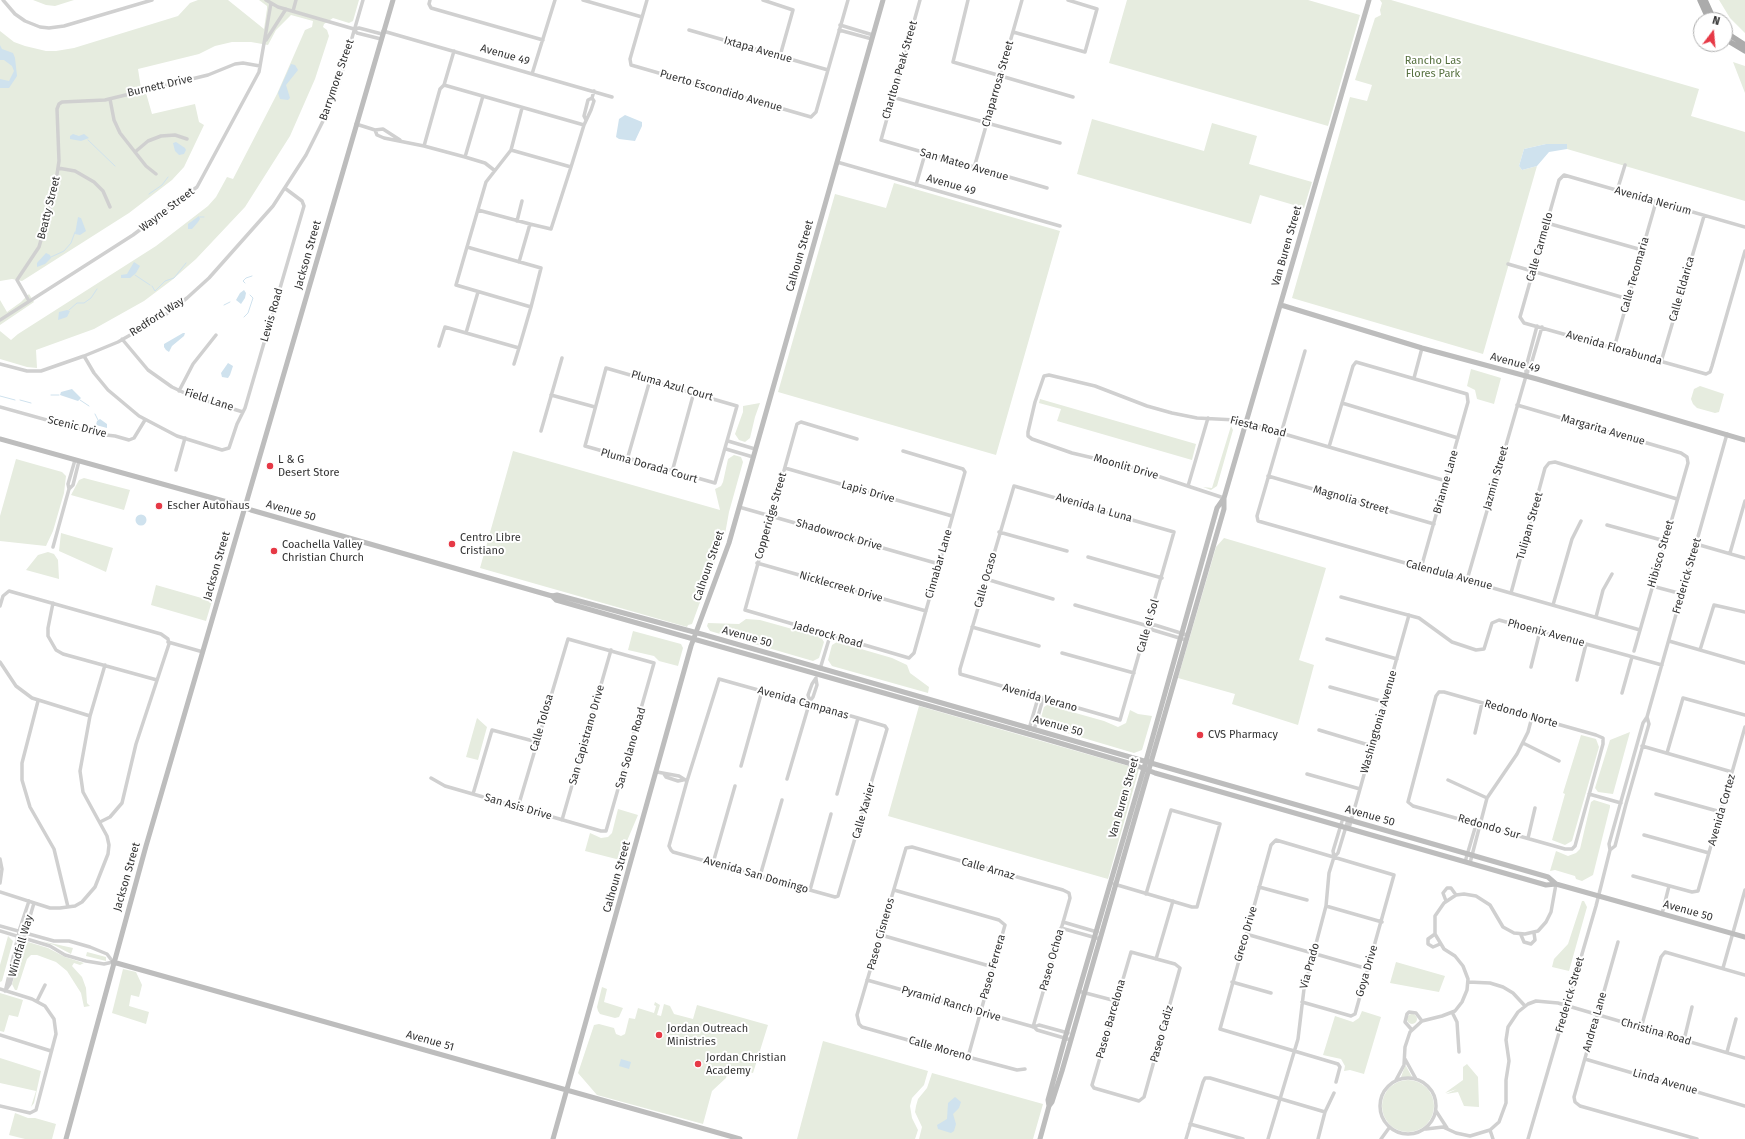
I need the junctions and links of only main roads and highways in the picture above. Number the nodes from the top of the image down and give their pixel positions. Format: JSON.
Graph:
{"nodes":[{"id":1,"x":1700,"y":0,"type":"edge"},
{"id":2,"x":1705,"y":0,"type":"edge"},
{"id":3,"x":1705,"y":12,"type":"edge"},
{"id":4,"x":1710,"y":12,"type":"edge"},
{"id":5,"x":1733,"y":37,"type":"edge"},
{"id":6,"x":1733,"y":44,"type":"edge"},
{"id":7,"x":1745,"y":45,"type":"edge"},
{"id":8,"x":1745,"y":51,"type":"edge"}],
"edges":[{"from":1,"to":3,"type":"main road"},
{"from":2,"to":4,"type":"main road"},
{"from":5,"to":7,"type":"main road"},
{"from":6,"to":8,"type":"main road"}]}
